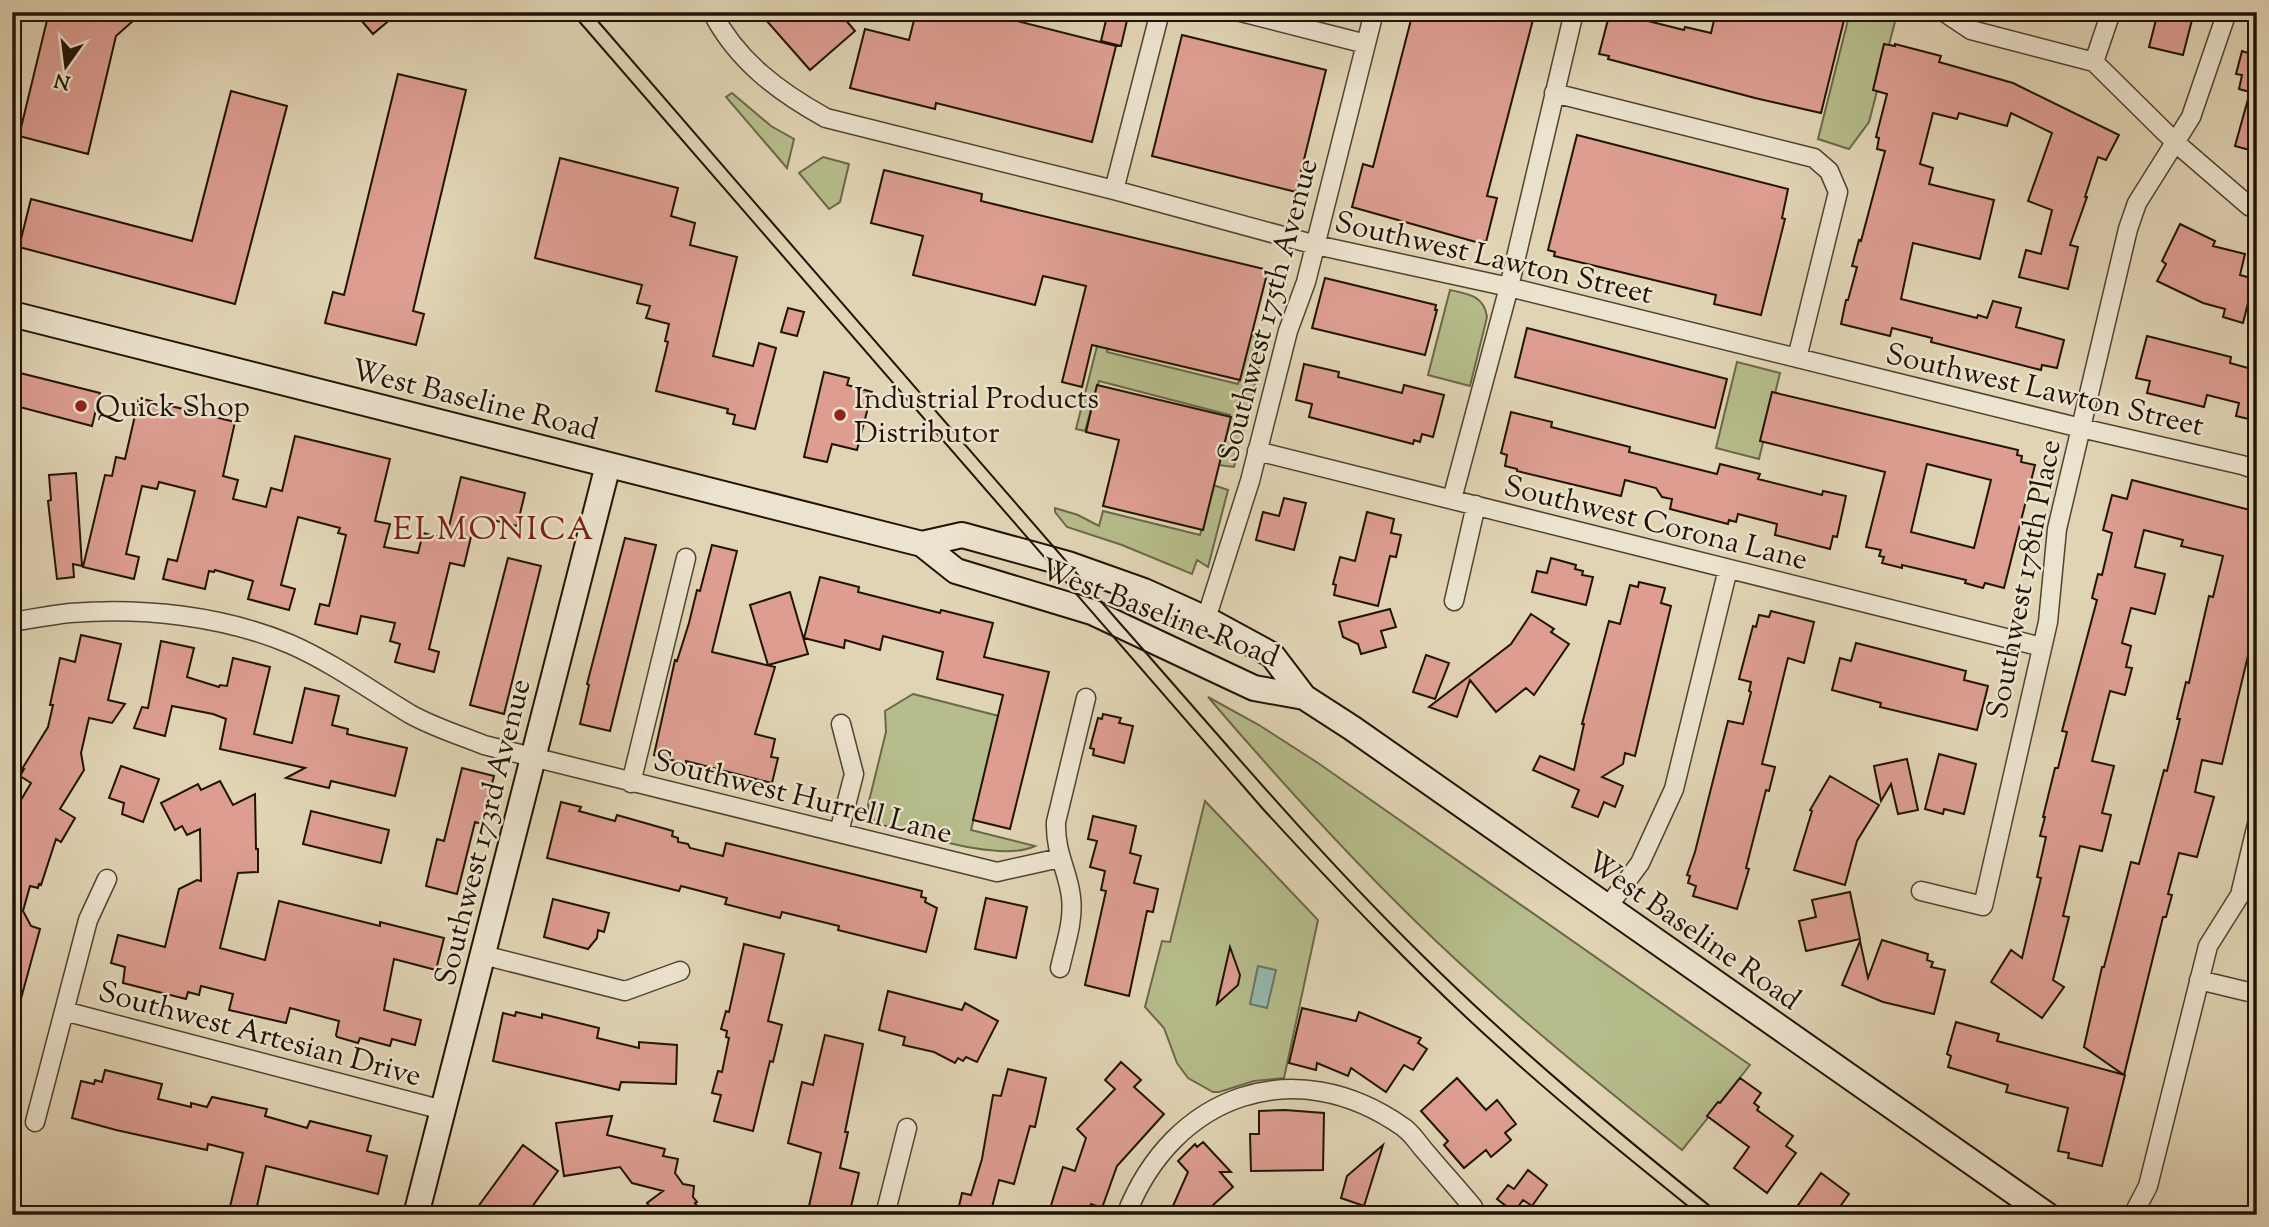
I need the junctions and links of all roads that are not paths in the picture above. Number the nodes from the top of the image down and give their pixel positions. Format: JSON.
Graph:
{"nodes":[{"id":1,"x":712,"y":12,"type":"edge"},
{"id":2,"x":1160,"y":12,"type":"edge"},
{"id":3,"x":1241,"y":12,"type":"edge"},
{"id":4,"x":1374,"y":12,"type":"edge"},
{"id":5,"x":1574,"y":12,"type":"edge"},
{"id":6,"x":1944,"y":12,"type":"edge"},
{"id":7,"x":2111,"y":12,"type":"edge"},
{"id":8,"x":2227,"y":12,"type":"edge"},
{"id":9,"x":1366,"y":44,"type":"junction"},
{"id":10,"x":2094,"y":62,"type":"junction"},
{"id":11,"x":1554,"y":93,"type":"junction"},
{"id":12,"x":2176,"y":143,"type":"junction"},
{"id":13,"x":1114,"y":190,"type":"junction"},
{"id":14,"x":2257,"y":210,"type":"edge"},
{"id":15,"x":1316,"y":245,"type":"junction"},
{"id":16,"x":1509,"y":287,"type":"junction"},
{"id":17,"x":12,"y":314,"type":"edge"},
{"id":18,"x":1797,"y":358,"type":"junction"},
{"id":19,"x":2081,"y":428,"type":"junction"},
{"id":20,"x":1257,"y":451,"type":"junction"},
{"id":21,"x":608,"y":465,"type":"junction"},
{"id":22,"x":2257,"y":470,"type":"edge"},
{"id":23,"x":1452,"y":499,"type":"junction"},
{"id":24,"x":1476,"y":505,"type":"junction"},
{"id":25,"x":922,"y":544,"type":"junction"},
{"id":26,"x":686,"y":558,"type":"dead end"},
{"id":27,"x":1728,"y":569,"type":"junction"},
{"id":28,"x":1454,"y":601,"type":"dead end"},
{"id":29,"x":1206,"y":619,"type":"junction"},
{"id":30,"x":12,"y":622,"type":"edge"},
{"id":31,"x":2042,"y":647,"type":"junction"},
{"id":32,"x":1304,"y":697,"type":"junction"},
{"id":33,"x":1086,"y":698,"type":"dead end"},
{"id":34,"x":841,"y":723,"type":"dead end"},
{"id":35,"x":533,"y":758,"type":"junction"},
{"id":36,"x":631,"y":782,"type":"junction"},
{"id":37,"x":2257,"y":824,"type":"edge"},
{"id":38,"x":839,"y":832,"type":"junction"},
{"id":39,"x":1060,"y":858,"type":"junction"},
{"id":40,"x":107,"y":879,"type":"dead end"},
{"id":41,"x":1921,"y":891,"type":"dead end"},
{"id":42,"x":1607,"y":908,"type":"junction"},
{"id":43,"x":484,"y":955,"type":"junction"},
{"id":44,"x":1060,"y":968,"type":"dead end"},
{"id":45,"x":680,"y":971,"type":"dead end"},
{"id":46,"x":2199,"y":980,"type":"junction"},
{"id":47,"x":2257,"y":994,"type":"edge"},
{"id":48,"x":64,"y":1011,"type":"junction"},
{"id":49,"x":443,"y":1110,"type":"junction"},
{"id":50,"x":35,"y":1122,"type":"dead end"},
{"id":51,"x":907,"y":1128,"type":"dead end"},
{"id":52,"x":416,"y":1215,"type":"edge"},
{"id":53,"x":886,"y":1215,"type":"edge"},
{"id":54,"x":1126,"y":1215,"type":"edge"},
{"id":55,"x":1475,"y":1215,"type":"edge"},
{"id":56,"x":2047,"y":1215,"type":"edge"},
{"id":57,"x":2133,"y":1215,"type":"edge"}],
"edges":[{"from":1,"to":13,"type":"street","name":"Southwest Lawton Street"},
{"from":2,"to":13,"type":"street"},
{"from":3,"to":9,"type":"street"},
{"from":4,"to":9,"type":"street","name":"Southwest 175th Avenue"},
{"from":5,"to":11,"type":"street"},
{"from":6,"to":10,"type":"street"},
{"from":7,"to":10,"type":"street"},
{"from":8,"to":12,"type":"street","name":"Southwest 178th Place"},
{"from":9,"to":15,"type":"street","name":"Southwest 175th Avenue"},
{"from":10,"to":12,"type":"street"},
{"from":11,"to":16,"type":"street"},
{"from":11,"to":18,"type":"street"},
{"from":12,"to":14,"type":"street"},
{"from":12,"to":19,"type":"street","name":"Southwest 178th Place"},
{"from":13,"to":15,"type":"street","name":"Southwest Lawton Street"},
{"from":15,"to":16,"type":"street","name":"Southwest Lawton Street"},
{"from":15,"to":20,"type":"street","name":"Southwest 175th Avenue"},
{"from":16,"to":18,"type":"street","name":"Southwest Lawton Street"},
{"from":16,"to":23,"type":"street"},
{"from":17,"to":21,"type":"main road","name":"West Baseline Road"},
{"from":18,"to":19,"type":"street","name":"Southwest Lawton Street"},
{"from":19,"to":22,"type":"street","name":"Southwest Lawton Street"},
{"from":19,"to":31,"type":"street","name":"Southwest 178th Place"},
{"from":20,"to":23,"type":"street","name":"Southwest Corona Lane"},
{"from":20,"to":29,"type":"street","name":"Southwest 175th Avenue"},
{"from":21,"to":25,"type":"main road","name":"West Baseline Road"},
{"from":21,"to":35,"type":"main road","name":"Southwest 173rd Avenue"},
{"from":23,"to":24,"type":"street","name":"Southwest Corona Lane"},
{"from":24,"to":27,"type":"street","name":"Southwest Corona Lane"},
{"from":24,"to":28,"type":"street"},
{"from":25,"to":29,"type":"main road","name":"West Baseline Road"},
{"from":25,"to":32,"type":"main road","name":"West Baseline Road"},
{"from":26,"to":36,"type":"street"},
{"from":27,"to":31,"type":"street","name":"Southwest Corona Lane"},
{"from":27,"to":42,"type":"street"},
{"from":29,"to":32,"type":"main road","name":"West Baseline Road"},
{"from":30,"to":35,"type":"street","name":"Southwest Hurrell Lane"},
{"from":31,"to":41,"type":"street","name":"Southwest 178th Place"},
{"from":32,"to":42,"type":"main road","name":"West Baseline Road"},
{"from":33,"to":39,"type":"street"},
{"from":34,"to":38,"type":"street"},
{"from":35,"to":36,"type":"street","name":"Southwest Hurrell Lane"},
{"from":35,"to":43,"type":"main road","name":"Southwest 173rd Avenue"},
{"from":36,"to":38,"type":"street","name":"Southwest Hurrell Lane"},
{"from":37,"to":46,"type":"street"},
{"from":38,"to":39,"type":"street","name":"Southwest Hurrell Lane"},
{"from":39,"to":44,"type":"street"},
{"from":40,"to":48,"type":"street"},
{"from":42,"to":56,"type":"main road","name":"West Baseline Road"},
{"from":43,"to":45,"type":"street"},
{"from":43,"to":49,"type":"main road","name":"Southwest 173rd Avenue"},
{"from":46,"to":47,"type":"street"},
{"from":46,"to":57,"type":"street"},
{"from":48,"to":49,"type":"street","name":"Southwest Artesian Drive"},
{"from":48,"to":50,"type":"street"},
{"from":49,"to":52,"type":"main road","name":"Southwest 173rd Avenue"},
{"from":51,"to":53,"type":"street"},
{"from":54,"to":55,"type":"street"}]}
